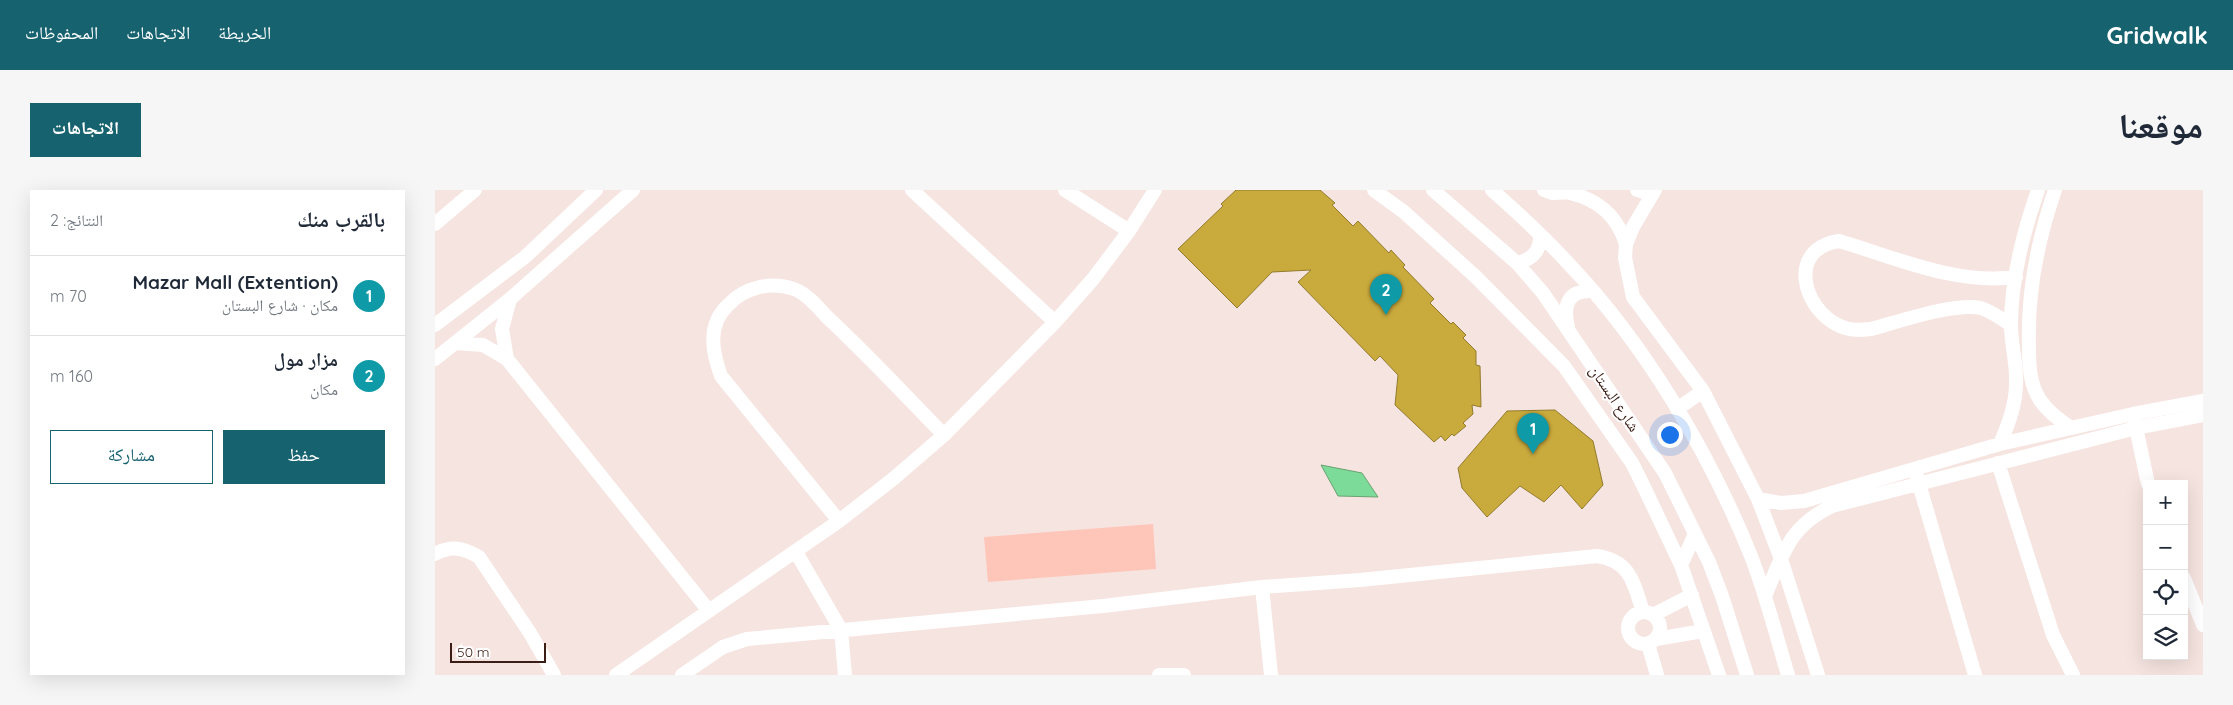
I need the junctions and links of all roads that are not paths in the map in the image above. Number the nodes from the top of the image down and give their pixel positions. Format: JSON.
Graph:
{"nodes":[{"id":1,"x":475,"y":190,"type":"edge"},
{"id":2,"x":597,"y":190,"type":"edge"},
{"id":3,"x":633,"y":190,"type":"edge"},
{"id":4,"x":912,"y":190,"type":"edge"},
{"id":5,"x":1065,"y":190,"type":"edge"},
{"id":6,"x":1155,"y":190,"type":"edge"},
{"id":7,"x":1374,"y":190,"type":"edge"},
{"id":8,"x":1433,"y":190,"type":"edge"},
{"id":9,"x":1492,"y":190,"type":"edge"},
{"id":10,"x":1544,"y":190,"type":"edge"},
{"id":11,"x":1590,"y":190,"type":"edge"},
{"id":12,"x":1637,"y":190,"type":"edge"},
{"id":13,"x":2038,"y":190,"type":"edge"},
{"id":14,"x":2055,"y":190,"type":"edge"},
{"id":15,"x":1654,"y":191,"type":"edge"},
{"id":16,"x":1570,"y":193,"type":"junction"},
{"id":17,"x":2027,"y":222,"type":"junction"},
{"id":18,"x":435,"y":224,"type":"edge"},
{"id":19,"x":2042,"y":228,"type":"junction"},
{"id":20,"x":1129,"y":231,"type":"junction"},
{"id":21,"x":1540,"y":235,"type":"junction"},
{"id":22,"x":1626,"y":244,"type":"junction"},
{"id":23,"x":1517,"y":263,"type":"junction"},
{"id":24,"x":2016,"y":277,"type":"junction"},
{"id":25,"x":1592,"y":291,"type":"junction"},
{"id":26,"x":510,"y":299,"type":"junction"},
{"id":27,"x":1055,"y":322,"type":"junction"},
{"id":28,"x":435,"y":325,"type":"edge"},
{"id":29,"x":2011,"y":325,"type":"junction"},
{"id":30,"x":1569,"y":330,"type":"junction"},
{"id":31,"x":456,"y":343,"type":"junction"},
{"id":32,"x":435,"y":359,"type":"edge"},
{"id":33,"x":507,"y":359,"type":"junction"},
{"id":34,"x":1703,"y":391,"type":"junction"},
{"id":35,"x":2203,"y":401,"type":"edge"},
{"id":36,"x":1677,"y":409,"type":"junction"},
{"id":37,"x":2203,"y":415,"type":"edge"},
{"id":38,"x":2134,"y":421,"type":"junction"},
{"id":39,"x":2071,"y":428,"type":"junction"},
{"id":40,"x":944,"y":435,"type":"junction"},
{"id":41,"x":2000,"y":444,"type":"junction"},
{"id":42,"x":1997,"y":464,"type":"junction"},
{"id":43,"x":1915,"y":469,"type":"junction"},
{"id":44,"x":2147,"y":480,"type":"edge"},
{"id":45,"x":1919,"y":484,"type":"junction"},
{"id":46,"x":1758,"y":499,"type":"junction"},
{"id":47,"x":839,"y":522,"type":"junction"},
{"id":48,"x":1695,"y":534,"type":"junction"},
{"id":49,"x":796,"y":552,"type":"junction"},
{"id":50,"x":435,"y":554,"type":"edge"},
{"id":51,"x":1781,"y":559,"type":"junction"},
{"id":52,"x":1681,"y":565,"type":"junction"},
{"id":53,"x":1262,"y":587,"type":"junction"},
{"id":54,"x":2188,"y":588,"type":"edge"},
{"id":55,"x":1692,"y":595,"type":"junction"},
{"id":56,"x":1765,"y":596,"type":"junction"},
{"id":57,"x":709,"y":611,"type":"junction"},
{"id":58,"x":1648,"y":613,"type":"junction"},
{"id":59,"x":2203,"y":626,"type":"edge"},
{"id":60,"x":841,"y":630,"type":"junction"},
{"id":61,"x":1703,"y":631,"type":"junction"},
{"id":62,"x":1652,"y":642,"type":"junction"},
{"id":63,"x":1655,"y":673,"type":"edge"},
{"id":64,"x":554,"y":675,"type":"edge"},
{"id":65,"x":616,"y":675,"type":"edge"},
{"id":66,"x":682,"y":675,"type":"edge"},
{"id":67,"x":845,"y":675,"type":"edge"},
{"id":68,"x":1159,"y":675,"type":"edge"},
{"id":69,"x":1183,"y":675,"type":"edge"},
{"id":70,"x":1271,"y":675,"type":"edge"},
{"id":71,"x":1719,"y":675,"type":"edge"},
{"id":72,"x":1747,"y":675,"type":"edge"},
{"id":73,"x":1788,"y":675,"type":"edge"},
{"id":74,"x":1818,"y":675,"type":"edge"},
{"id":75,"x":1975,"y":675,"type":"edge"},
{"id":76,"x":2073,"y":675,"type":"edge"}],
"edges":[{"from":1,"to":18,"type":"street"},
{"from":2,"to":28,"type":"street"},
{"from":3,"to":26,"type":"street"},
{"from":4,"to":27,"type":"street"},
{"from":5,"to":20,"type":"street"},
{"from":6,"to":20,"type":"street"},
{"from":7,"to":52,"type":"street"},
{"from":8,"to":23,"type":"street","name":"شارع البستان"},
{"from":9,"to":21,"type":"street"},
{"from":10,"to":16,"type":"street"},
{"from":11,"to":16,"type":"street"},
{"from":12,"to":15,"type":"street"},
{"from":13,"to":17,"type":"street"},
{"from":14,"to":19,"type":"street"},
{"from":15,"to":22,"type":"street"},
{"from":16,"to":22,"type":"street"},
{"from":17,"to":19,"type":"street"},
{"from":17,"to":24,"type":"street"},
{"from":19,"to":39,"type":"street"},
{"from":20,"to":27,"type":"street"},
{"from":21,"to":23,"type":"street"},
{"from":21,"to":25,"type":"street"},
{"from":22,"to":34,"type":"street"},
{"from":23,"to":30,"type":"street","name":"شارع البستان"},
{"from":24,"to":29,"type":"street"},
{"from":24,"to":29,"type":"street"},
{"from":25,"to":30,"type":"street"},
{"from":25,"to":36,"type":"street"},
{"from":26,"to":31,"type":"street"},
{"from":26,"to":33,"type":"street"},
{"from":27,"to":40,"type":"street"},
{"from":29,"to":41,"type":"street"},
{"from":30,"to":48,"type":"street","name":"شارع البستان"},
{"from":31,"to":32,"type":"street"},
{"from":31,"to":33,"type":"street"},
{"from":33,"to":57,"type":"street"},
{"from":34,"to":36,"type":"street"},
{"from":34,"to":46,"type":"street"},
{"from":35,"to":38,"type":"street"},
{"from":36,"to":56,"type":"street"},
{"from":37,"to":38,"type":"street"},
{"from":38,"to":39,"type":"street"},
{"from":38,"to":42,"type":"street"},
{"from":38,"to":44,"type":"street"},
{"from":39,"to":41,"type":"street"},
{"from":40,"to":47,"type":"street"},
{"from":40,"to":47,"type":"street"},
{"from":41,"to":43,"type":"street"},
{"from":42,"to":45,"type":"street"},
{"from":42,"to":76,"type":"street"},
{"from":43,"to":45,"type":"street"},
{"from":43,"to":46,"type":"street"},
{"from":45,"to":51,"type":"street"},
{"from":45,"to":75,"type":"street"},
{"from":46,"to":51,"type":"street"},
{"from":47,"to":49,"type":"street"},
{"from":48,"to":52,"type":"street"},
{"from":48,"to":72,"type":"street","name":"شارع البستان"},
{"from":49,"to":57,"type":"street"},
{"from":49,"to":60,"type":"street"},
{"from":50,"to":64,"type":"street"},
{"from":51,"to":56,"type":"street"},
{"from":51,"to":74,"type":"street"},
{"from":52,"to":55,"type":"street"},
{"from":53,"to":58,"type":"street"},
{"from":53,"to":60,"type":"street"},
{"from":53,"to":70,"type":"street"},
{"from":54,"to":59,"type":"street"},
{"from":55,"to":58,"type":"street"},
{"from":55,"to":61,"type":"street"},
{"from":56,"to":73,"type":"street"},
{"from":57,"to":65,"type":"street"},
{"from":58,"to":62,"type":"street"},
{"from":58,"to":62,"type":"street"},
{"from":60,"to":66,"type":"street"},
{"from":60,"to":67,"type":"street"},
{"from":61,"to":62,"type":"street"},
{"from":61,"to":71,"type":"street"},
{"from":62,"to":63,"type":"street"},
{"from":68,"to":69,"type":"street"}]}
